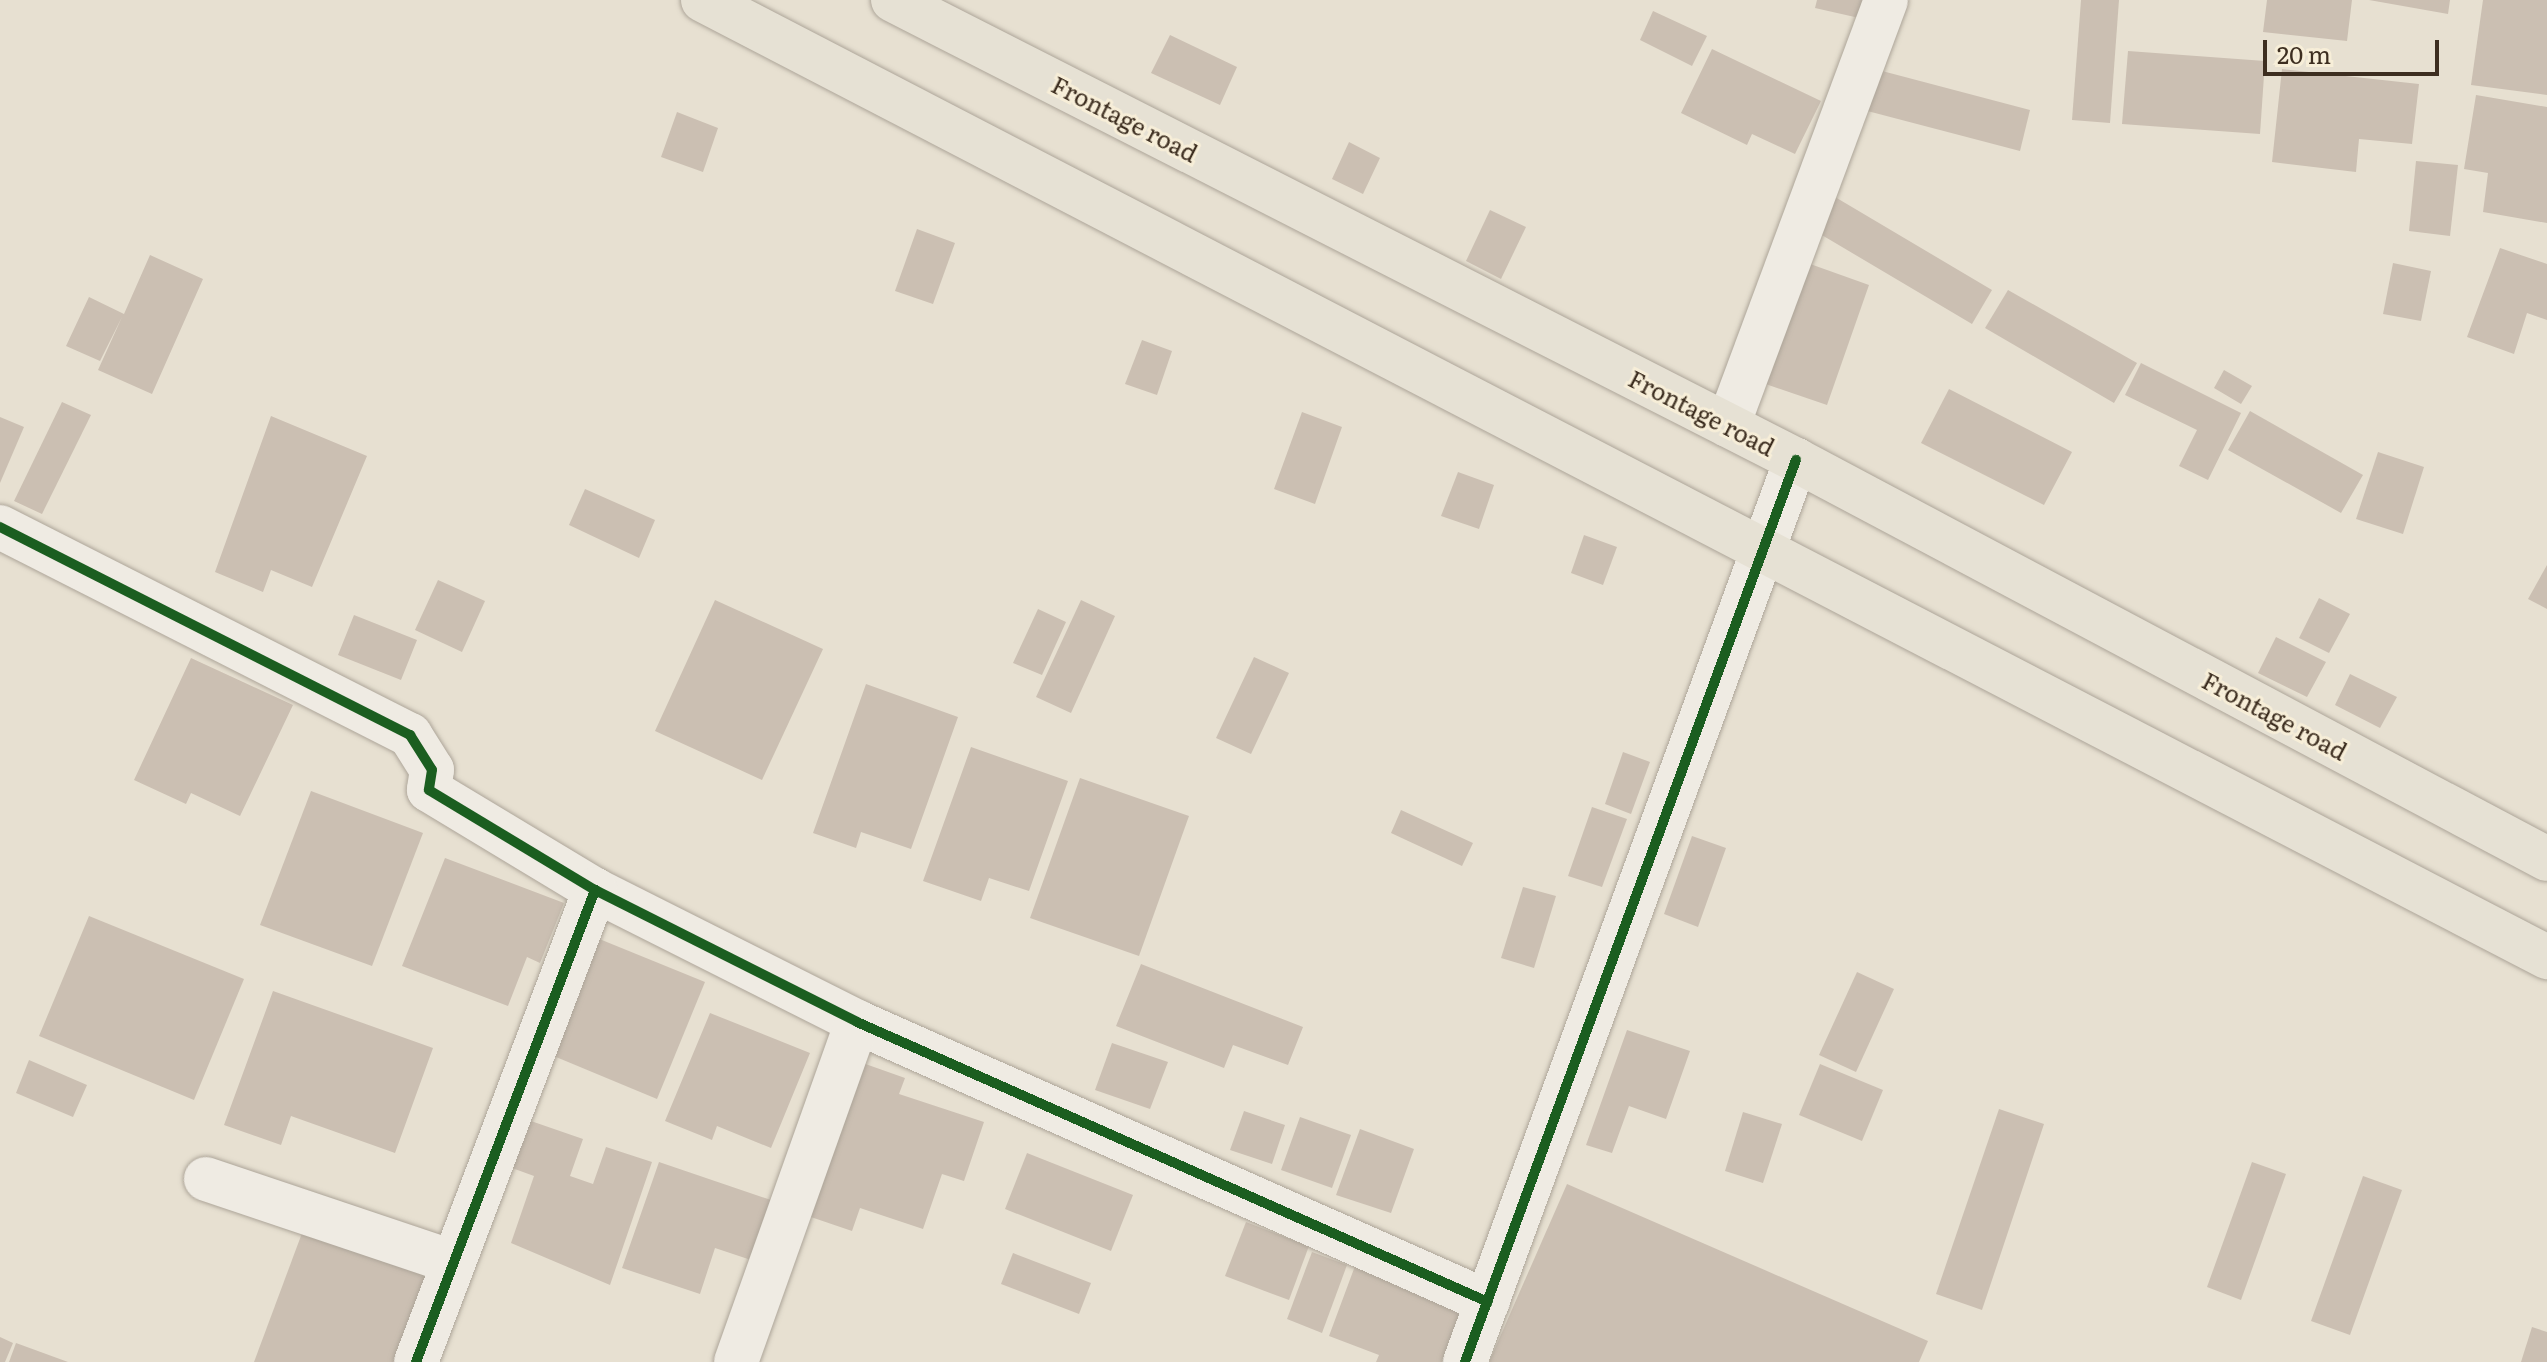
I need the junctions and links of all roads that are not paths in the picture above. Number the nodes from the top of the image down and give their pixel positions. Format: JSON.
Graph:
{"nodes":[{"id":1,"x":703,"y":0,"type":"edge"},
{"id":2,"x":893,"y":0,"type":"edge"},
{"id":3,"x":1886,"y":0,"type":"edge"},
{"id":4,"x":1728,"y":425,"type":"junction"},
{"id":5,"x":1796,"y":460,"type":"junction"},
{"id":6,"x":0,"y":527,"type":"edge"},
{"id":7,"x":1757,"y":553,"type":"junction"},
{"id":8,"x":2547,"y":859,"type":"edge"},
{"id":9,"x":595,"y":890,"type":"junction"},
{"id":10,"x":2547,"y":957,"type":"edge"},
{"id":11,"x":857,"y":1022,"type":"junction"},
{"id":12,"x":206,"y":1179,"type":"dead end"},
{"id":13,"x":453,"y":1262,"type":"junction"},
{"id":14,"x":1488,"y":1302,"type":"junction"},
{"id":15,"x":416,"y":1362,"type":"edge"},
{"id":16,"x":736,"y":1362,"type":"edge"},
{"id":17,"x":1465,"y":1362,"type":"edge"}],
"edges":[{"from":1,"to":7,"type":"main road"},
{"from":2,"to":4,"type":"main road","name":"Frontage road"},
{"from":3,"to":4,"type":"street"},
{"from":4,"to":5,"type":"main road","name":"Frontage road"},
{"from":5,"to":7,"type":"street"},
{"from":5,"to":8,"type":"main road","name":"Frontage road"},
{"from":6,"to":9,"type":"street"},
{"from":7,"to":10,"type":"main road"},
{"from":7,"to":14,"type":"street"},
{"from":9,"to":11,"type":"street"},
{"from":9,"to":13,"type":"street"},
{"from":11,"to":14,"type":"street"},
{"from":11,"to":16,"type":"street"},
{"from":12,"to":13,"type":"street"},
{"from":13,"to":15,"type":"street"},
{"from":14,"to":17,"type":"street"}]}
